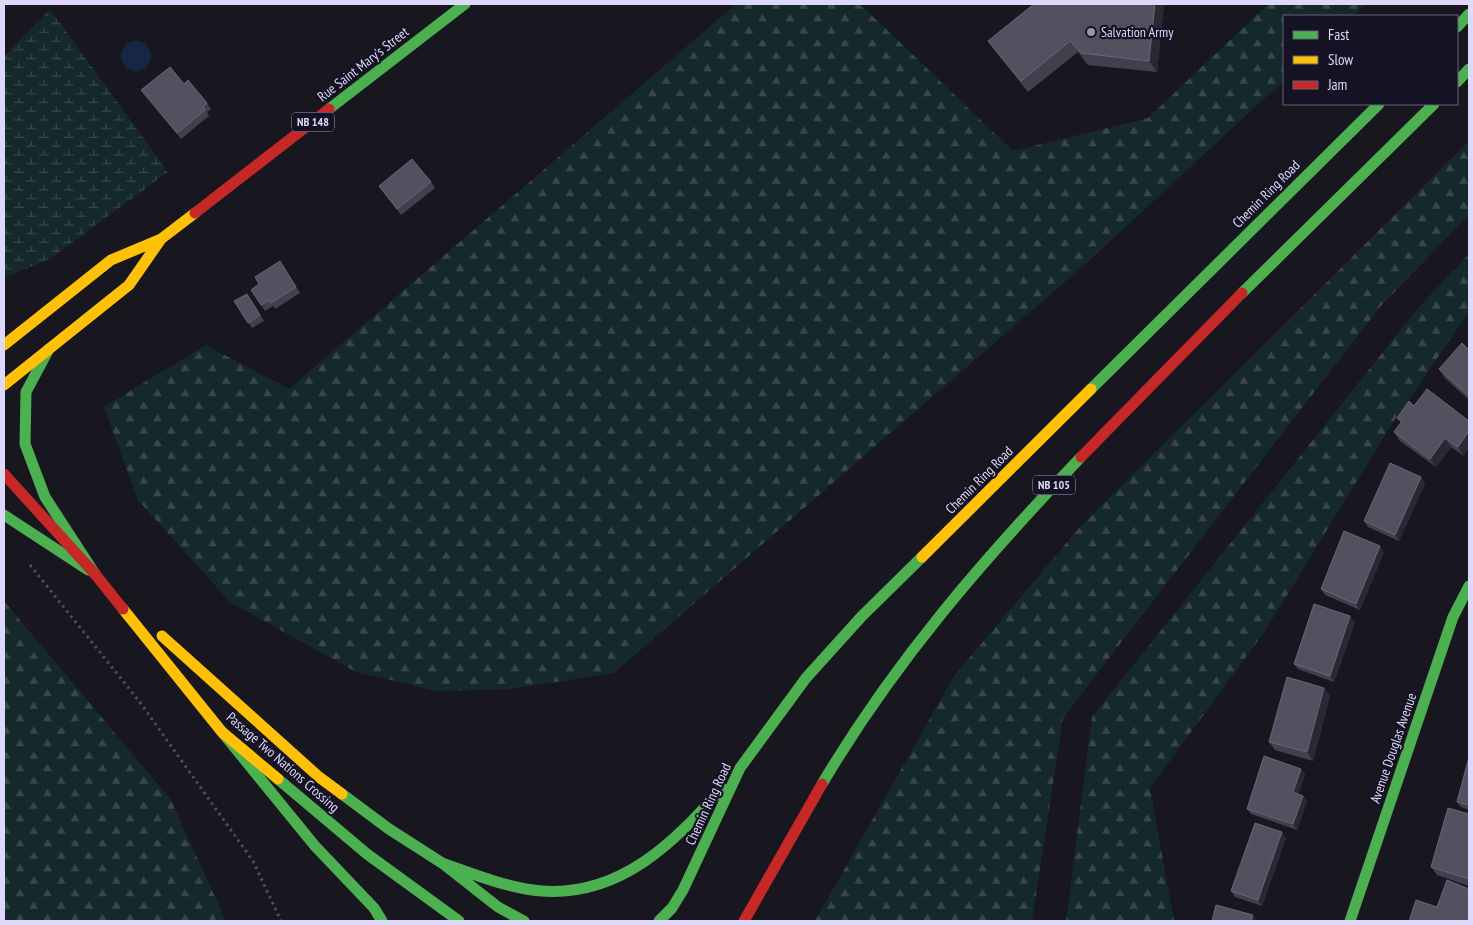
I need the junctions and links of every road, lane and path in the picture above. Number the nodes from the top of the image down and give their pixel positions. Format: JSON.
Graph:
{"nodes":[{"id":1,"x":465,"y":4,"type":"edge"},
{"id":2,"x":1469,"y":14,"type":"edge"},
{"id":3,"x":1458,"y":26,"type":"edge"},
{"id":4,"x":1469,"y":69,"type":"edge"},
{"id":5,"x":1458,"y":81,"type":"edge"},
{"id":6,"x":1378,"y":105,"type":"edge"},
{"id":7,"x":1433,"y":105,"type":"edge"},
{"id":8,"x":162,"y":239,"type":"junction"},
{"id":9,"x":29,"y":325,"type":"junction"},
{"id":10,"x":4,"y":336,"type":"edge"},
{"id":11,"x":4,"y":345,"type":"edge"},
{"id":12,"x":49,"y":349,"type":"junction"},
{"id":13,"x":4,"y":385,"type":"edge"},
{"id":14,"x":4,"y":474,"type":"edge"},
{"id":15,"x":4,"y":515,"type":"edge"},
{"id":16,"x":26,"y":560,"type":"dead end"},
{"id":17,"x":95,"y":574,"type":"junction"},
{"id":18,"x":1469,"y":586,"type":"edge"},
{"id":19,"x":222,"y":732,"type":"junction"},
{"id":20,"x":740,"y":768,"type":"junction"},
{"id":21,"x":442,"y":863,"type":"junction"},
{"id":22,"x":281,"y":921,"type":"edge"},
{"id":23,"x":382,"y":921,"type":"edge"},
{"id":24,"x":459,"y":921,"type":"edge"},
{"id":25,"x":524,"y":921,"type":"edge"},
{"id":26,"x":659,"y":921,"type":"edge"},
{"id":27,"x":744,"y":921,"type":"edge"},
{"id":28,"x":1350,"y":921,"type":"edge"}],
"edges":[{"from":1,"to":8,"type":"main road","name":"Rue Saint Mary's Street","number":"NB 148"},
{"from":2,"to":3,"type":"main road"},
{"from":4,"to":5,"type":"main road"},
{"from":6,"to":20,"type":"main road","name":"Chemin Ring Road","number":"NB 105"},
{"from":7,"to":27,"type":"main road","number":"NB 105"},
{"from":8,"to":9,"type":"main road","name":"Rue Saint Mary's Street","number":"NB 148"},
{"from":8,"to":12,"type":"main road","name":"Rue Saint Mary's Street","number":"NB 148"},
{"from":9,"to":10,"type":"main road"},
{"from":9,"to":11,"type":"main road","name":"Rue Saint Mary's Street","number":"NB 148"},
{"from":12,"to":13,"type":"main road","name":"Rue Saint Mary's Street","number":"NB 148"},
{"from":12,"to":17,"type":"main road"},
{"from":14,"to":17,"type":"main road","name":"Passage Two Nations Crossing"},
{"from":15,"to":17,"type":"main road"},
{"from":16,"to":22,"type":"path"},
{"from":17,"to":19,"type":"main road","name":"Passage Two Nations Crossing"},
{"from":17,"to":21,"type":"main road","name":"Passage Two Nations Crossing"},
{"from":18,"to":28,"type":"main road","name":"Avenue Douglas Avenue"},
{"from":19,"to":23,"type":"main road"},
{"from":19,"to":24,"type":"main road","name":"Passage Two Nations Crossing"},
{"from":20,"to":21,"type":"main road"},
{"from":20,"to":26,"type":"main road","name":"Chemin Ring Road","number":"NB 105"},
{"from":21,"to":25,"type":"main road"}]}
